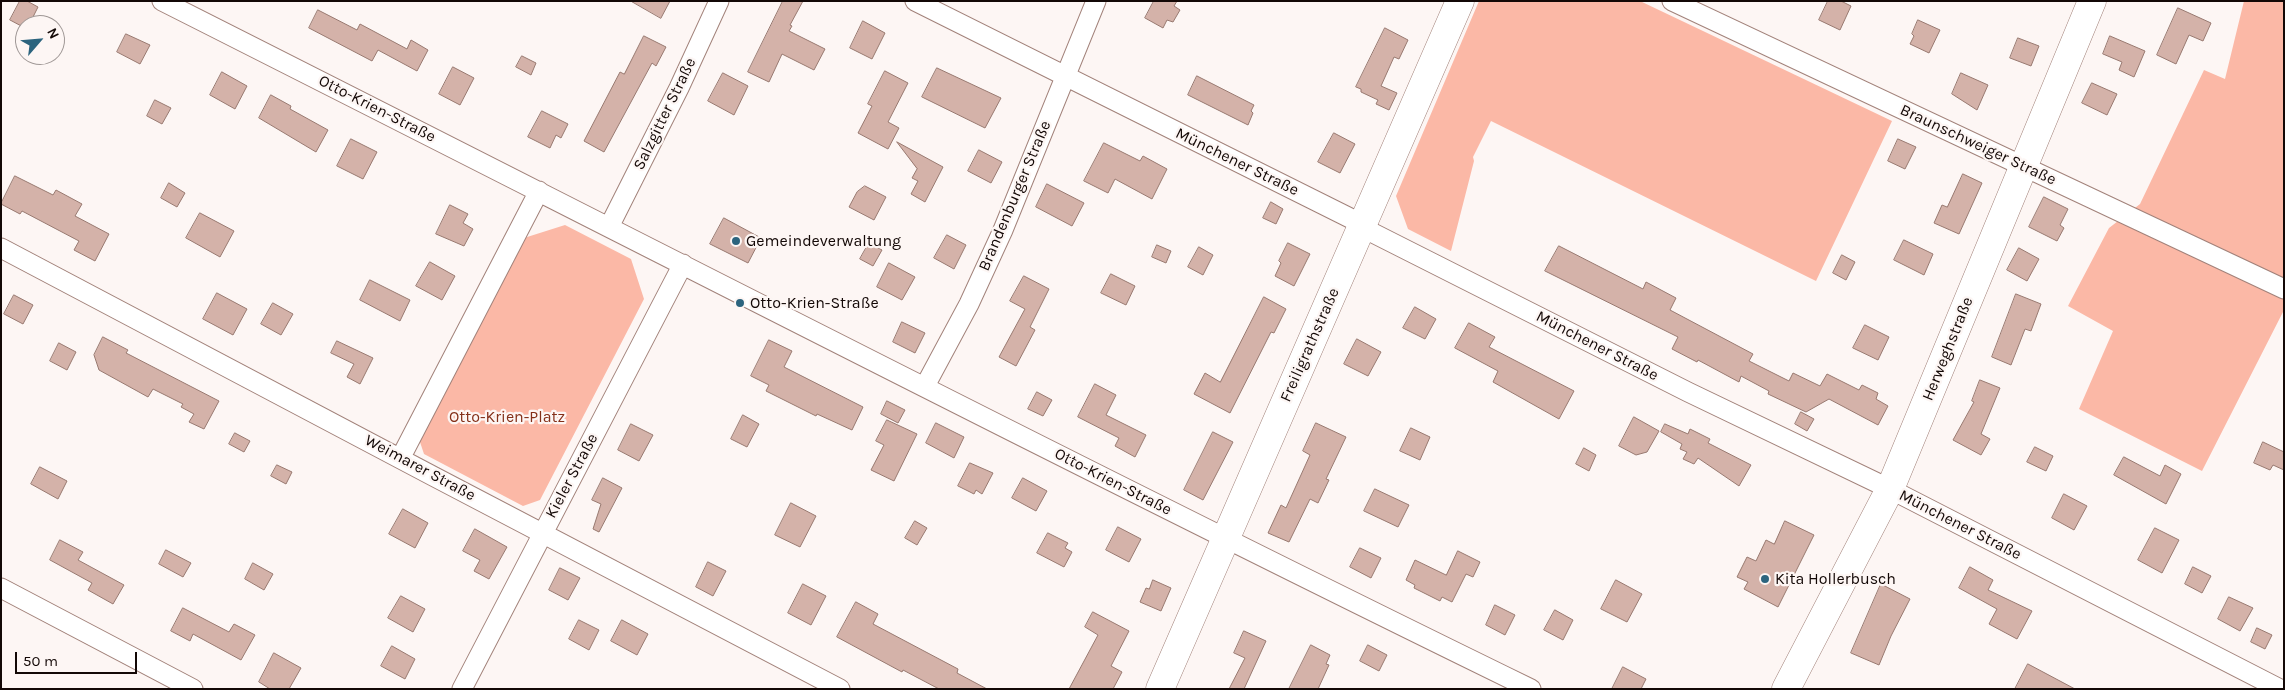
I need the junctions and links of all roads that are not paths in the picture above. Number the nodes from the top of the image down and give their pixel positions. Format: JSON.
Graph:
{"nodes":[{"id":1,"x":162,"y":1,"type":"edge"},
{"id":2,"x":719,"y":1,"type":"edge"},
{"id":3,"x":915,"y":1,"type":"edge"},
{"id":4,"x":1096,"y":1,"type":"edge"},
{"id":5,"x":1460,"y":1,"type":"edge"},
{"id":6,"x":1672,"y":1,"type":"edge"},
{"id":7,"x":2092,"y":1,"type":"edge"},
{"id":8,"x":1064,"y":77,"type":"junction"},
{"id":9,"x":2023,"y":166,"type":"junction"},
{"id":10,"x":539,"y":191,"type":"junction"},
{"id":11,"x":609,"y":226,"type":"junction"},
{"id":12,"x":1362,"y":226,"type":"junction"},
{"id":13,"x":1,"y":248,"type":"edge"},
{"id":14,"x":683,"y":264,"type":"junction"},
{"id":15,"x":2284,"y":289,"type":"edge"},
{"id":16,"x":925,"y":386,"type":"junction"},
{"id":17,"x":401,"y":458,"type":"junction"},
{"id":18,"x":1890,"y":489,"type":"junction"},
{"id":19,"x":542,"y":534,"type":"junction"},
{"id":20,"x":1224,"y":539,"type":"junction"},
{"id":21,"x":1,"y":588,"type":"edge"},
{"id":22,"x":193,"y":689,"type":"edge"},
{"id":23,"x":462,"y":689,"type":"edge"},
{"id":24,"x":840,"y":689,"type":"edge"},
{"id":25,"x":1160,"y":689,"type":"edge"},
{"id":26,"x":1531,"y":689,"type":"edge"},
{"id":27,"x":1786,"y":689,"type":"edge"},
{"id":28,"x":2280,"y":689,"type":"edge"}],
"edges":[{"from":1,"to":10,"type":"street","name":"Otto-Krien-Straße"},
{"from":2,"to":11,"type":"street","name":"Salzgitter Straße"},
{"from":3,"to":8,"type":"street","name":"Münchener Straße"},
{"from":4,"to":8,"type":"street","name":"Brandenburger Straße"},
{"from":5,"to":12,"type":"street","name":"Freiligrathstraße"},
{"from":6,"to":9,"type":"street","name":"Braunschweiger Straße"},
{"from":7,"to":9,"type":"street","name":"Herweghstraße"},
{"from":8,"to":12,"type":"street","name":"Münchener Straße"},
{"from":8,"to":16,"type":"street","name":"Brandenburger Straße"},
{"from":9,"to":15,"type":"street","name":"Braunschweiger Straße"},
{"from":9,"to":18,"type":"street","name":"Herweghstraße"},
{"from":10,"to":11,"type":"street","name":"Otto-Krien-Straße"},
{"from":10,"to":17,"type":"street"},
{"from":11,"to":14,"type":"street","name":"Otto-Krien-Straße"},
{"from":12,"to":18,"type":"street","name":"Münchener Straße"},
{"from":12,"to":20,"type":"street","name":"Freiligrathstraße"},
{"from":13,"to":17,"type":"street","name":"Weimarer Straße"},
{"from":14,"to":16,"type":"street","name":"Otto-Krien-Straße"},
{"from":14,"to":19,"type":"street","name":"Kieler Straße"},
{"from":16,"to":20,"type":"street","name":"Otto-Krien-Straße"},
{"from":17,"to":19,"type":"street","name":"Weimarer Straße"},
{"from":18,"to":27,"type":"street","name":"Herweghstraße"},
{"from":18,"to":28,"type":"street","name":"Münchener Straße"},
{"from":19,"to":23,"type":"street","name":"Kieler Straße"},
{"from":19,"to":24,"type":"street","name":"Weimarer Straße"},
{"from":20,"to":25,"type":"street","name":"Freiligrathstraße"},
{"from":20,"to":26,"type":"street","name":"Otto-Krien-Straße"},
{"from":21,"to":22,"type":"street"}]}
